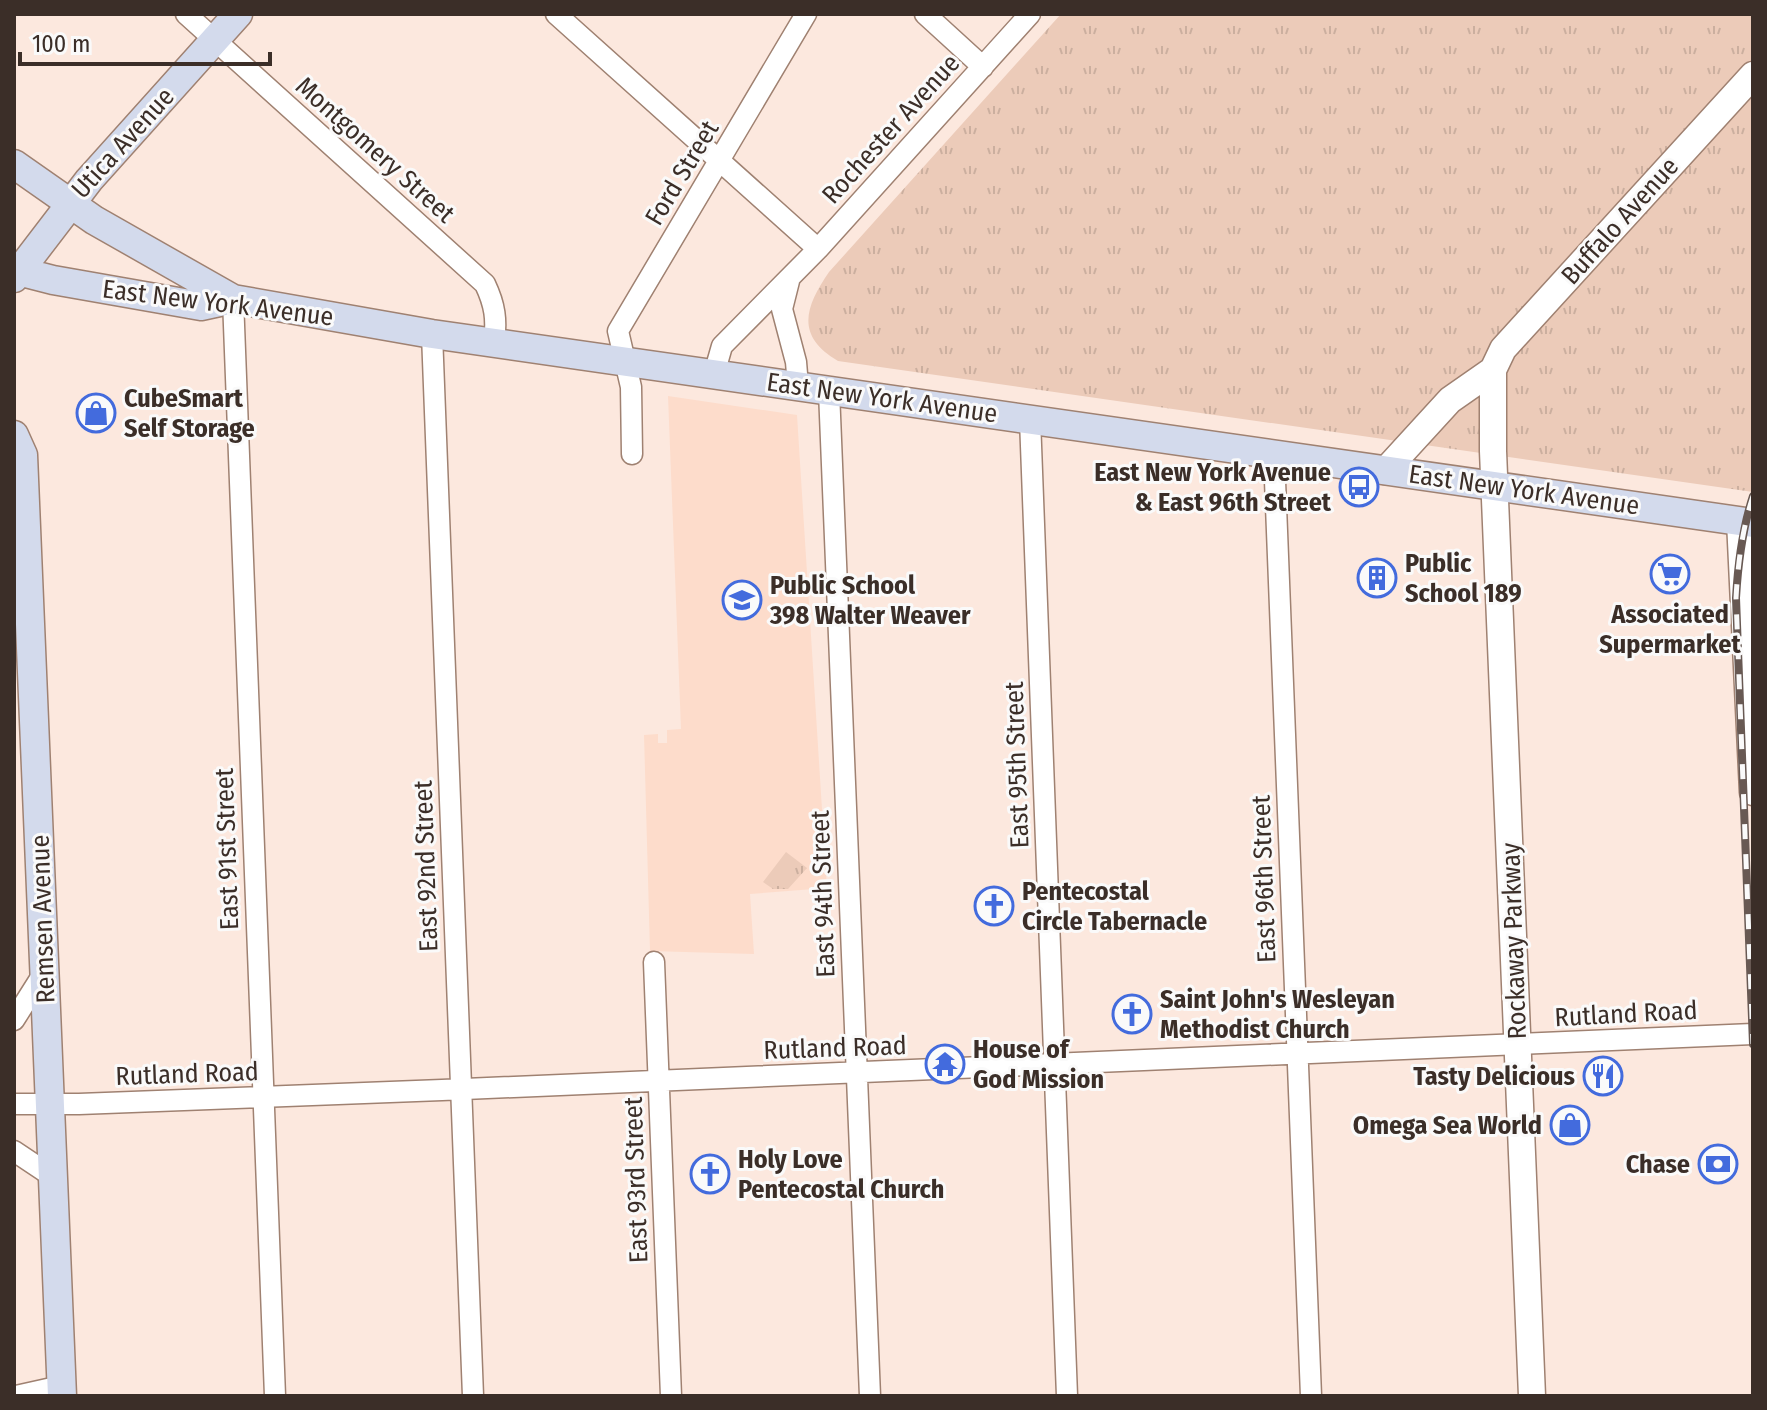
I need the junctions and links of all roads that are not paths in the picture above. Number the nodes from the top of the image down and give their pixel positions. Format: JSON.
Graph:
{"nodes":[{"id":1,"x":186,"y":14,"type":"edge"},
{"id":2,"x":238,"y":14,"type":"edge"},
{"id":3,"x":556,"y":14,"type":"edge"},
{"id":4,"x":806,"y":14,"type":"edge"},
{"id":5,"x":925,"y":14,"type":"edge"},
{"id":6,"x":1030,"y":14,"type":"edge"},
{"id":7,"x":215,"y":40,"type":"junction"},
{"id":8,"x":983,"y":67,"type":"junction"},
{"id":9,"x":1753,"y":75,"type":"edge"},
{"id":10,"x":719,"y":161,"type":"junction"},
{"id":11,"x":14,"y":164,"type":"edge"},
{"id":12,"x":70,"y":203,"type":"junction"},
{"id":13,"x":818,"y":249,"type":"junction"},
{"id":14,"x":16,"y":273,"type":"edge"},
{"id":15,"x":790,"y":279,"type":"junction"},
{"id":16,"x":233,"y":299,"type":"junction"},
{"id":17,"x":432,"y":334,"type":"junction"},
{"id":18,"x":494,"y":342,"type":"junction"},
{"id":19,"x":625,"y":361,"type":"junction"},
{"id":20,"x":1493,"y":370,"type":"junction"},
{"id":21,"x":714,"y":374,"type":"junction"},
{"id":22,"x":798,"y":386,"type":"junction"},
{"id":23,"x":829,"y":391,"type":"junction"},
{"id":24,"x":1030,"y":419,"type":"junction"},
{"id":25,"x":17,"y":439,"type":"edge"},
{"id":26,"x":632,"y":454,"type":"dead end"},
{"id":27,"x":1274,"y":455,"type":"junction"},
{"id":28,"x":1385,"y":471,"type":"junction"},
{"id":29,"x":1495,"y":487,"type":"junction"},
{"id":30,"x":1746,"y":522,"type":"edge"},
{"id":31,"x":23,"y":673,"type":"edge"},
{"id":32,"x":1753,"y":792,"type":"edge"},
{"id":33,"x":654,"y":962,"type":"dead end"},
{"id":34,"x":45,"y":971,"type":"junction"},
{"id":35,"x":14,"y":1020,"type":"edge"},
{"id":36,"x":1753,"y":1034,"type":"edge"},
{"id":37,"x":1518,"y":1046,"type":"junction"},
{"id":38,"x":1297,"y":1054,"type":"junction"},
{"id":39,"x":1054,"y":1065,"type":"junction"},
{"id":40,"x":856,"y":1073,"type":"junction"},
{"id":41,"x":658,"y":1081,"type":"junction"},
{"id":42,"x":461,"y":1089,"type":"junction"},
{"id":43,"x":263,"y":1097,"type":"junction"},
{"id":44,"x":14,"y":1104,"type":"edge"},
{"id":45,"x":50,"y":1104,"type":"junction"},
{"id":46,"x":14,"y":1151,"type":"edge"},
{"id":47,"x":53,"y":1177,"type":"junction"},
{"id":48,"x":62,"y":1391,"type":"edge"},
{"id":49,"x":16,"y":1396,"type":"edge"},
{"id":50,"x":275,"y":1396,"type":"edge"},
{"id":51,"x":473,"y":1396,"type":"edge"},
{"id":52,"x":671,"y":1396,"type":"edge"},
{"id":53,"x":870,"y":1396,"type":"edge"},
{"id":54,"x":1067,"y":1396,"type":"edge"},
{"id":55,"x":1311,"y":1396,"type":"edge"},
{"id":56,"x":1532,"y":1396,"type":"edge"}],
"edges":[{"from":1,"to":7,"type":"street","name":"Montgomery Street"},
{"from":2,"to":7,"type":"main road","name":"Utica Avenue"},
{"from":3,"to":10,"type":"street"},
{"from":4,"to":10,"type":"street","name":"Ford Street"},
{"from":5,"to":8,"type":"street"},
{"from":6,"to":8,"type":"street","name":"Rochester Avenue"},
{"from":7,"to":12,"type":"main road","name":"Utica Avenue"},
{"from":7,"to":18,"type":"street","name":"Montgomery Street"},
{"from":8,"to":13,"type":"street","name":"Rochester Avenue"},
{"from":9,"to":20,"type":"street","name":"Buffalo Avenue"},
{"from":10,"to":13,"type":"street"},
{"from":10,"to":19,"type":"street","name":"Ford Street"},
{"from":11,"to":12,"type":"main road"},
{"from":12,"to":14,"type":"main road","name":"Utica Avenue"},
{"from":12,"to":16,"type":"main road"},
{"from":13,"to":15,"type":"street","name":"Rochester Avenue"},
{"from":14,"to":16,"type":"main road","name":"East New York Avenue"},
{"from":15,"to":21,"type":"street","name":"Rochester Avenue"},
{"from":15,"to":22,"type":"street"},
{"from":16,"to":17,"type":"main road","name":"East New York Avenue"},
{"from":16,"to":43,"type":"street","name":"East 91st Street"},
{"from":17,"to":18,"type":"main road","name":"East New York Avenue"},
{"from":17,"to":42,"type":"street","name":"East 92nd Street"},
{"from":18,"to":19,"type":"main road","name":"East New York Avenue"},
{"from":19,"to":21,"type":"main road","name":"East New York Avenue"},
{"from":19,"to":26,"type":"street"},
{"from":20,"to":28,"type":"street","name":"Buffalo Avenue"},
{"from":20,"to":29,"type":"street"},
{"from":21,"to":22,"type":"main road","name":"East New York Avenue"},
{"from":22,"to":23,"type":"main road","name":"East New York Avenue"},
{"from":23,"to":24,"type":"main road","name":"East New York Avenue"},
{"from":23,"to":40,"type":"street","name":"East 94th Street"},
{"from":24,"to":27,"type":"main road","name":"East New York Avenue"},
{"from":24,"to":39,"type":"street","name":"East 95th Street"},
{"from":25,"to":31,"type":"main road","name":"Remsen Avenue"},
{"from":27,"to":28,"type":"main road","name":"East New York Avenue"},
{"from":27,"to":38,"type":"street","name":"East 96th Street"},
{"from":28,"to":29,"type":"main road","name":"East New York Avenue"},
{"from":29,"to":30,"type":"main road","name":"East New York Avenue"},
{"from":29,"to":37,"type":"street","name":"Rockaway Parkway"},
{"from":30,"to":32,"type":"street"},
{"from":31,"to":34,"type":"main road","name":"Remsen Avenue"},
{"from":33,"to":41,"type":"street","name":"East 93rd Street"},
{"from":34,"to":35,"type":"street"},
{"from":34,"to":45,"type":"main road","name":"Remsen Avenue"},
{"from":36,"to":37,"type":"street","name":"Rutland Road"},
{"from":37,"to":38,"type":"street","name":"Rutland Road"},
{"from":37,"to":56,"type":"street","name":"Rockaway Parkway"},
{"from":38,"to":39,"type":"street","name":"Rutland Road"},
{"from":38,"to":55,"type":"street","name":"East 96th Street"},
{"from":39,"to":40,"type":"street","name":"Rutland Road"},
{"from":39,"to":54,"type":"street","name":"East 95th Street"},
{"from":40,"to":41,"type":"street","name":"Rutland Road"},
{"from":40,"to":53,"type":"street","name":"East 94th Street"},
{"from":41,"to":42,"type":"street","name":"Rutland Road"},
{"from":41,"to":52,"type":"street","name":"East 93rd Street"},
{"from":42,"to":43,"type":"street","name":"Rutland Road"},
{"from":42,"to":51,"type":"street","name":"East 92nd Street"},
{"from":43,"to":45,"type":"street","name":"Rutland Road"},
{"from":43,"to":50,"type":"street","name":"East 91st Street"},
{"from":44,"to":45,"type":"street","name":"Rutland Road"},
{"from":45,"to":47,"type":"main road","name":"Remsen Avenue"},
{"from":46,"to":47,"type":"street"},
{"from":47,"to":48,"type":"main road","name":"Remsen Avenue"},
{"from":48,"to":49,"type":"street"}]}
